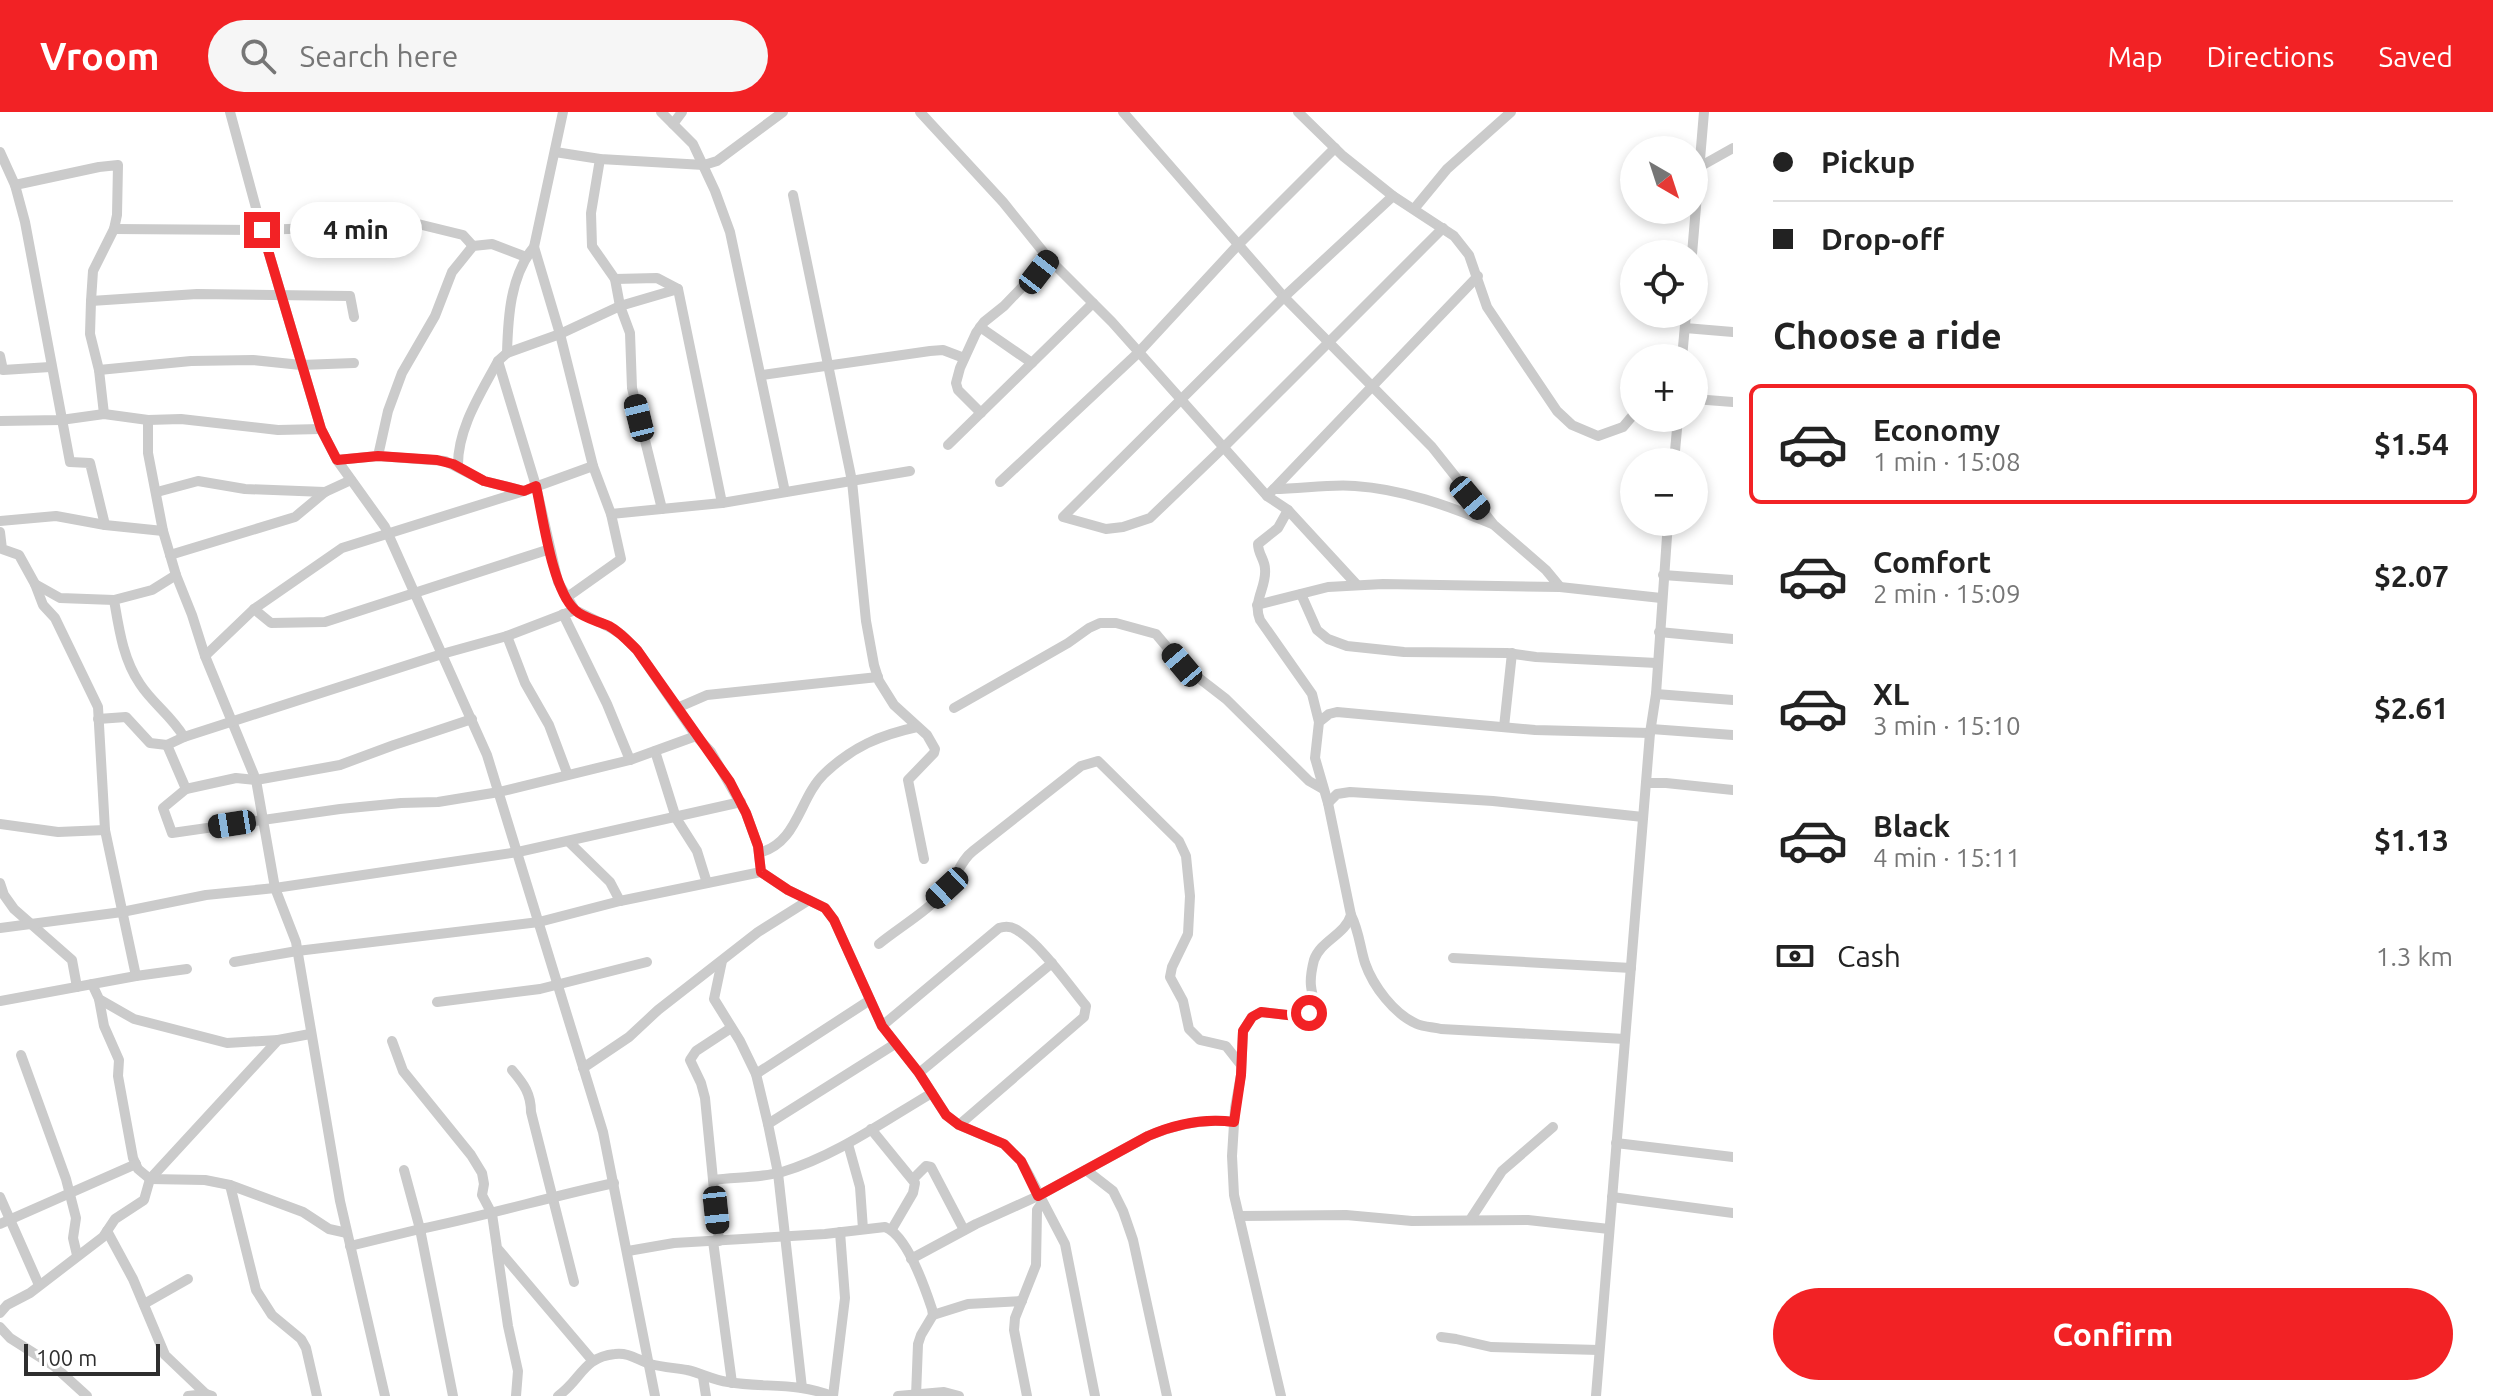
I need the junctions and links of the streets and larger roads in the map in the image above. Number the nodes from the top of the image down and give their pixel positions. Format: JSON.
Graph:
{"nodes":[{"id":1,"x":230,"y":112,"type":"edge"},
{"id":2,"x":563,"y":112,"type":"edge"},
{"id":3,"x":661,"y":112,"type":"edge"},
{"id":4,"x":682,"y":112,"type":"edge"},
{"id":5,"x":783,"y":112,"type":"edge"},
{"id":6,"x":920,"y":112,"type":"edge"},
{"id":7,"x":1123,"y":112,"type":"edge"},
{"id":8,"x":1298,"y":112,"type":"edge"},
{"id":9,"x":1511,"y":112,"type":"edge"},
{"id":10,"x":1704,"y":112,"type":"edge"},
{"id":11,"x":673,"y":124,"type":"junction"},
{"id":12,"x":1703,"y":136,"type":"edge"},
{"id":13,"x":1335,"y":148,"type":"junction"},
{"id":14,"x":1733,"y":148,"type":"edge"},
{"id":15,"x":0,"y":152,"type":"edge"},
{"id":16,"x":555,"y":152,"type":"junction"},
{"id":17,"x":600,"y":159,"type":"junction"},
{"id":18,"x":1708,"y":162,"type":"edge"},
{"id":19,"x":704,"y":165,"type":"junction"},
{"id":20,"x":15,"y":185,"type":"junction"},
{"id":21,"x":793,"y":195,"type":"dead end"},
{"id":22,"x":1393,"y":196,"type":"junction"},
{"id":23,"x":1414,"y":209,"type":"junction"},
{"id":24,"x":1443,"y":228,"type":"junction"},
{"id":25,"x":114,"y":229,"type":"junction"},
{"id":26,"x":262,"y":230,"type":"junction"},
{"id":27,"x":473,"y":246,"type":"junction"},
{"id":28,"x":1237,"y":246,"type":"junction"},
{"id":29,"x":530,"y":252,"type":"junction"},
{"id":30,"x":1049,"y":259,"type":"junction"},
{"id":31,"x":1478,"y":276,"type":"junction"},
{"id":32,"x":615,"y":279,"type":"junction"},
{"id":33,"x":678,"y":289,"type":"junction"},
{"id":34,"x":281,"y":295,"type":"junction"},
{"id":35,"x":1284,"y":297,"type":"junction"},
{"id":36,"x":91,"y":301,"type":"junction"},
{"id":37,"x":1093,"y":303,"type":"junction"},
{"id":38,"x":620,"y":306,"type":"junction"},
{"id":39,"x":354,"y":317,"type":"dead end"},
{"id":40,"x":980,"y":327,"type":"junction"},
{"id":41,"x":1685,"y":328,"type":"joint"},
{"id":42,"x":1733,"y":332,"type":"edge"},
{"id":43,"x":560,"y":334,"type":"junction"},
{"id":44,"x":1328,"y":341,"type":"junction"},
{"id":45,"x":1683,"y":344,"type":"edge"},
{"id":46,"x":1138,"y":353,"type":"junction"},
{"id":47,"x":0,"y":356,"type":"edge"},
{"id":48,"x":502,"y":357,"type":"junction"},
{"id":49,"x":964,"y":358,"type":"junction"},
{"id":50,"x":354,"y":363,"type":"dead end"},
{"id":51,"x":1032,"y":363,"type":"junction"},
{"id":52,"x":301,"y":365,"type":"junction"},
{"id":53,"x":828,"y":366,"type":"junction"},
{"id":54,"x":50,"y":367,"type":"junction"},
{"id":55,"x":99,"y":370,"type":"junction"},
{"id":56,"x":762,"y":375,"type":"junction"},
{"id":57,"x":1374,"y":387,"type":"junction"},
{"id":58,"x":1180,"y":400,"type":"junction"},
{"id":59,"x":1708,"y":400,"type":"edge"},
{"id":60,"x":1733,"y":402,"type":"edge"},
{"id":61,"x":981,"y":413,"type":"junction"},
{"id":62,"x":104,"y":414,"type":"junction"},
{"id":63,"x":61,"y":420,"type":"junction"},
{"id":64,"x":148,"y":420,"type":"junction"},
{"id":65,"x":0,"y":421,"type":"edge"},
{"id":66,"x":1620,"y":428,"type":"edge"},
{"id":67,"x":321,"y":429,"type":"junction"},
{"id":68,"x":948,"y":445,"type":"dead end"},
{"id":69,"x":1224,"y":447,"type":"junction"},
{"id":70,"x":378,"y":456,"type":"junction"},
{"id":71,"x":337,"y":460,"type":"junction"},
{"id":72,"x":593,"y":466,"type":"junction"},
{"id":73,"x":458,"y":467,"type":"junction"},
{"id":74,"x":910,"y":471,"type":"dead end"},
{"id":75,"x":351,"y":480,"type":"junction"},
{"id":76,"x":852,"y":481,"type":"junction"},
{"id":77,"x":1000,"y":482,"type":"dead end"},
{"id":78,"x":536,"y":486,"type":"junction"},
{"id":79,"x":524,"y":491,"type":"junction"},
{"id":80,"x":157,"y":492,"type":"junction"},
{"id":81,"x":325,"y":492,"type":"junction"},
{"id":82,"x":785,"y":492,"type":"junction"},
{"id":83,"x":1270,"y":492,"type":"junction"},
{"id":84,"x":722,"y":503,"type":"junction"},
{"id":85,"x":662,"y":509,"type":"junction"},
{"id":86,"x":1288,"y":510,"type":"junction"},
{"id":87,"x":611,"y":514,"type":"junction"},
{"id":88,"x":0,"y":521,"type":"edge"},
{"id":89,"x":105,"y":525,"type":"junction"},
{"id":90,"x":1494,"y":525,"type":"junction"},
{"id":91,"x":163,"y":531,"type":"junction"},
{"id":92,"x":0,"y":532,"type":"edge"},
{"id":93,"x":388,"y":532,"type":"junction"},
{"id":94,"x":1667,"y":536,"type":"edge"},
{"id":95,"x":550,"y":549,"type":"junction"},
{"id":96,"x":170,"y":555,"type":"junction"},
{"id":97,"x":176,"y":575,"type":"junction"},
{"id":98,"x":1663,"y":575,"type":"junction"},
{"id":99,"x":1733,"y":580,"type":"edge"},
{"id":100,"x":35,"y":584,"type":"junction"},
{"id":101,"x":1357,"y":585,"type":"junction"},
{"id":102,"x":1560,"y":587,"type":"junction"},
{"id":103,"x":414,"y":593,"type":"junction"},
{"id":104,"x":1301,"y":594,"type":"junction"},
{"id":105,"x":566,"y":598,"type":"junction"},
{"id":106,"x":1661,"y":598,"type":"junction"},
{"id":107,"x":114,"y":600,"type":"junction"},
{"id":108,"x":1257,"y":605,"type":"junction"},
{"id":109,"x":254,"y":609,"type":"junction"},
{"id":110,"x":575,"y":610,"type":"junction"},
{"id":111,"x":563,"y":614,"type":"junction"},
{"id":112,"x":1659,"y":632,"type":"junction"},
{"id":113,"x":507,"y":636,"type":"junction"},
{"id":114,"x":1733,"y":639,"type":"edge"},
{"id":115,"x":1512,"y":653,"type":"junction"},
{"id":116,"x":442,"y":654,"type":"junction"},
{"id":117,"x":205,"y":656,"type":"junction"},
{"id":118,"x":1657,"y":663,"type":"junction"},
{"id":119,"x":878,"y":677,"type":"junction"},
{"id":120,"x":1656,"y":694,"type":"junction"},
{"id":121,"x":1733,"y":700,"type":"edge"},
{"id":122,"x":677,"y":708,"type":"junction"},
{"id":123,"x":954,"y":708,"type":"dead end"},
{"id":124,"x":98,"y":719,"type":"junction"},
{"id":125,"x":472,"y":719,"type":"junction"},
{"id":126,"x":1319,"y":722,"type":"junction"},
{"id":127,"x":231,"y":723,"type":"junction"},
{"id":128,"x":917,"y":727,"type":"junction"},
{"id":129,"x":1504,"y":727,"type":"junction"},
{"id":130,"x":1650,"y":731,"type":"junction"},
{"id":131,"x":1733,"y":735,"type":"edge"},
{"id":132,"x":696,"y":736,"type":"junction"},
{"id":133,"x":184,"y":737,"type":"junction"},
{"id":134,"x":167,"y":745,"type":"junction"},
{"id":135,"x":655,"y":751,"type":"junction"},
{"id":136,"x":630,"y":760,"type":"junction"},
{"id":137,"x":567,"y":773,"type":"junction"},
{"id":138,"x":256,"y":780,"type":"junction"},
{"id":139,"x":1646,"y":783,"type":"junction"},
{"id":140,"x":186,"y":789,"type":"junction"},
{"id":141,"x":1323,"y":789,"type":"junction"},
{"id":142,"x":1733,"y":790,"type":"edge"},
{"id":143,"x":499,"y":792,"type":"junction"},
{"id":144,"x":741,"y":802,"type":"junction"},
{"id":145,"x":1328,"y":803,"type":"junction"},
{"id":146,"x":1643,"y":817,"type":"junction"},
{"id":147,"x":676,"y":818,"type":"junction"},
{"id":148,"x":262,"y":819,"type":"junction"},
{"id":149,"x":0,"y":824,"type":"edge"},
{"id":150,"x":105,"y":830,"type":"junction"},
{"id":151,"x":569,"y":842,"type":"junction"},
{"id":152,"x":518,"y":852,"type":"junction"},
{"id":153,"x":759,"y":853,"type":"junction"},
{"id":154,"x":924,"y":859,"type":"dead end"},
{"id":155,"x":761,"y":872,"type":"junction"},
{"id":156,"x":0,"y":883,"type":"edge"},
{"id":157,"x":707,"y":883,"type":"junction"},
{"id":158,"x":275,"y":888,"type":"junction"},
{"id":159,"x":809,"y":900,"type":"junction"},
{"id":160,"x":620,"y":901,"type":"junction"},
{"id":161,"x":122,"y":912,"type":"junction"},
{"id":162,"x":1351,"y":915,"type":"junction"},
{"id":163,"x":539,"y":922,"type":"junction"},
{"id":164,"x":31,"y":923,"type":"junction"},
{"id":165,"x":0,"y":928,"type":"edge"},
{"id":166,"x":879,"y":944,"type":"dead end"},
{"id":167,"x":297,"y":951,"type":"junction"},
{"id":168,"x":1453,"y":958,"type":"dead end"},
{"id":169,"x":722,"y":961,"type":"junction"},
{"id":170,"x":234,"y":962,"type":"dead end"},
{"id":171,"x":647,"y":962,"type":"dead end"},
{"id":172,"x":1052,"y":963,"type":"junction"},
{"id":173,"x":1631,"y":968,"type":"junction"},
{"id":174,"x":187,"y":969,"type":"dead end"},
{"id":175,"x":136,"y":976,"type":"junction"},
{"id":176,"x":92,"y":984,"type":"junction"},
{"id":177,"x":557,"y":984,"type":"junction"},
{"id":178,"x":77,"y":987,"type":"junction"},
{"id":179,"x":99,"y":999,"type":"junction"},
{"id":180,"x":870,"y":1000,"type":"junction"},
{"id":181,"x":0,"y":1001,"type":"edge"},
{"id":182,"x":437,"y":1002,"type":"dead end"},
{"id":183,"x":882,"y":1026,"type":"junction"},
{"id":184,"x":731,"y":1028,"type":"junction"},
{"id":185,"x":310,"y":1034,"type":"junction"},
{"id":186,"x":1625,"y":1039,"type":"junction"},
{"id":187,"x":278,"y":1040,"type":"junction"},
{"id":188,"x":392,"y":1041,"type":"dead end"},
{"id":189,"x":895,"y":1044,"type":"junction"},
{"id":190,"x":21,"y":1055,"type":"dead end"},
{"id":191,"x":1241,"y":1066,"type":"junction"},
{"id":192,"x":583,"y":1068,"type":"junction"},
{"id":193,"x":512,"y":1070,"type":"dead end"},
{"id":194,"x":919,"y":1073,"type":"junction"},
{"id":195,"x":756,"y":1074,"type":"junction"},
{"id":196,"x":932,"y":1093,"type":"junction"},
{"id":197,"x":1234,"y":1122,"type":"junction"},
{"id":198,"x":768,"y":1124,"type":"junction"},
{"id":199,"x":959,"y":1125,"type":"junction"},
{"id":200,"x":1553,"y":1127,"type":"dead end"},
{"id":201,"x":871,"y":1129,"type":"junction"},
{"id":202,"x":1616,"y":1143,"type":"junction"},
{"id":203,"x":848,"y":1144,"type":"junction"},
{"id":204,"x":1733,"y":1157,"type":"edge"},
{"id":205,"x":136,"y":1164,"type":"junction"},
{"id":206,"x":404,"y":1170,"type":"dead end"},
{"id":207,"x":1086,"y":1170,"type":"junction"},
{"id":208,"x":778,"y":1173,"type":"junction"},
{"id":209,"x":150,"y":1179,"type":"junction"},
{"id":210,"x":913,"y":1179,"type":"junction"},
{"id":211,"x":713,"y":1180,"type":"junction"},
{"id":212,"x":614,"y":1183,"type":"junction"},
{"id":213,"x":230,"y":1185,"type":"junction"},
{"id":214,"x":69,"y":1192,"type":"junction"},
{"id":215,"x":0,"y":1197,"type":"edge"},
{"id":216,"x":552,"y":1197,"type":"junction"},
{"id":217,"x":1612,"y":1197,"type":"junction"},
{"id":218,"x":1040,"y":1200,"type":"junction"},
{"id":219,"x":1733,"y":1213,"type":"edge"},
{"id":220,"x":492,"y":1214,"type":"junction"},
{"id":221,"x":1239,"y":1216,"type":"junction"},
{"id":222,"x":1470,"y":1220,"type":"junction"},
{"id":223,"x":4,"y":1222,"type":"edge"},
{"id":224,"x":420,"y":1229,"type":"junction"},
{"id":225,"x":863,"y":1229,"type":"junction"},
{"id":226,"x":892,"y":1229,"type":"junction"},
{"id":227,"x":1609,"y":1229,"type":"junction"},
{"id":228,"x":964,"y":1230,"type":"junction"},
{"id":229,"x":107,"y":1231,"type":"junction"},
{"id":230,"x":840,"y":1232,"type":"junction"},
{"id":231,"x":347,"y":1233,"type":"junction"},
{"id":232,"x":785,"y":1236,"type":"junction"},
{"id":233,"x":716,"y":1241,"type":"junction"},
{"id":234,"x":350,"y":1246,"type":"junction"},
{"id":235,"x":497,"y":1248,"type":"junction"},
{"id":236,"x":628,"y":1251,"type":"junction"},
{"id":237,"x":77,"y":1255,"type":"junction"},
{"id":238,"x":911,"y":1259,"type":"junction"},
{"id":239,"x":188,"y":1279,"type":"dead end"},
{"id":240,"x":574,"y":1282,"type":"dead end"},
{"id":241,"x":39,"y":1285,"type":"junction"},
{"id":242,"x":1022,"y":1301,"type":"junction"},
{"id":243,"x":144,"y":1304,"type":"junction"},
{"id":244,"x":0,"y":1313,"type":"edge"},
{"id":245,"x":933,"y":1315,"type":"junction"},
{"id":246,"x":0,"y":1327,"type":"edge"},
{"id":247,"x":1441,"y":1337,"type":"dead end"},
{"id":248,"x":1599,"y":1350,"type":"junction"},
{"id":249,"x":592,"y":1360,"type":"junction"},
{"id":250,"x":650,"y":1364,"type":"junction"},
{"id":251,"x":703,"y":1377,"type":"junction"},
{"id":252,"x":732,"y":1383,"type":"junction"},
{"id":253,"x":802,"y":1388,"type":"junction"},
{"id":254,"x":775,"y":1391,"type":"edge"},
{"id":255,"x":945,"y":1394,"type":"edge"},
{"id":256,"x":209,"y":1395,"type":"edge"},
{"id":257,"x":916,"y":1395,"type":"edge"},
{"id":258,"x":87,"y":1396,"type":"edge"},
{"id":259,"x":188,"y":1396,"type":"edge"},
{"id":260,"x":317,"y":1396,"type":"edge"},
{"id":261,"x":385,"y":1396,"type":"edge"},
{"id":262,"x":453,"y":1396,"type":"edge"},
{"id":263,"x":516,"y":1396,"type":"edge"},
{"id":264,"x":558,"y":1396,"type":"edge"},
{"id":265,"x":655,"y":1396,"type":"edge"},
{"id":266,"x":706,"y":1396,"type":"edge"},
{"id":267,"x":832,"y":1396,"type":"edge"},
{"id":268,"x":898,"y":1396,"type":"edge"},
{"id":269,"x":959,"y":1396,"type":"edge"},
{"id":270,"x":1027,"y":1396,"type":"edge"},
{"id":271,"x":1095,"y":1396,"type":"edge"},
{"id":272,"x":1167,"y":1396,"type":"edge"},
{"id":273,"x":1281,"y":1396,"type":"edge"},
{"id":274,"x":1596,"y":1396,"type":"edge"}],
"edges":[{"from":1,"to":26,"type":"street"},
{"from":2,"to":16,"type":"street"},
{"from":3,"to":11,"type":"street"},
{"from":4,"to":11,"type":"street"},
{"from":5,"to":19,"type":"street"},
{"from":6,"to":30,"type":"street"},
{"from":7,"to":28,"type":"street"},
{"from":8,"to":13,"type":"street"},
{"from":9,"to":23,"type":"street"},
{"from":10,"to":12,"type":"street"},
{"from":11,"to":19,"type":"street"},
{"from":13,"to":22,"type":"street"},
{"from":13,"to":28,"type":"street"},
{"from":14,"to":18,"type":"street"},
{"from":15,"to":20,"type":"street"},
{"from":16,"to":17,"type":"street"},
{"from":16,"to":29,"type":"street"},
{"from":17,"to":19,"type":"street"},
{"from":17,"to":32,"type":"street"},
{"from":19,"to":56,"type":"street"},
{"from":20,"to":25,"type":"street"},
{"from":20,"to":54,"type":"street"},
{"from":21,"to":53,"type":"street"},
{"from":22,"to":23,"type":"street"},
{"from":22,"to":35,"type":"street"},
{"from":23,"to":24,"type":"street"},
{"from":24,"to":31,"type":"street"},
{"from":24,"to":44,"type":"street"},
{"from":25,"to":26,"type":"street"},
{"from":25,"to":36,"type":"street"},
{"from":26,"to":27,"type":"street"},
{"from":26,"to":34,"type":"street"},
{"from":27,"to":29,"type":"street"},
{"from":27,"to":70,"type":"street"},
{"from":28,"to":35,"type":"street"},
{"from":28,"to":46,"type":"street"},
{"from":29,"to":43,"type":"street"},
{"from":29,"to":48,"type":"street"},
{"from":30,"to":37,"type":"street"},
{"from":30,"to":40,"type":"street"},
{"from":31,"to":57,"type":"street"},
{"from":31,"to":66,"type":"street"},
{"from":32,"to":33,"type":"street"},
{"from":32,"to":38,"type":"street"},
{"from":33,"to":38,"type":"street"},
{"from":33,"to":84,"type":"street"},
{"from":34,"to":36,"type":"street"},
{"from":34,"to":39,"type":"street"},
{"from":34,"to":52,"type":"street"},
{"from":35,"to":44,"type":"street"},
{"from":35,"to":58,"type":"street"},
{"from":36,"to":55,"type":"street"},
{"from":37,"to":46,"type":"street"},
{"from":37,"to":51,"type":"street"},
{"from":38,"to":43,"type":"street"},
{"from":38,"to":85,"type":"street"},
{"from":40,"to":49,"type":"street"},
{"from":40,"to":51,"type":"street"},
{"from":41,"to":42,"type":"street"},
{"from":41,"to":45,"type":"street"},
{"from":43,"to":48,"type":"street"},
{"from":43,"to":72,"type":"street"},
{"from":44,"to":57,"type":"street"},
{"from":44,"to":69,"type":"street"},
{"from":46,"to":58,"type":"street"},
{"from":46,"to":77,"type":"street"},
{"from":47,"to":54,"type":"street"},
{"from":48,"to":73,"type":"street"},
{"from":48,"to":78,"type":"street"},
{"from":49,"to":53,"type":"street"},
{"from":49,"to":61,"type":"street"},
{"from":50,"to":52,"type":"street"},
{"from":51,"to":61,"type":"street"},
{"from":52,"to":55,"type":"street"},
{"from":52,"to":67,"type":"street"},
{"from":53,"to":56,"type":"street"},
{"from":53,"to":76,"type":"street"},
{"from":54,"to":63,"type":"street"},
{"from":55,"to":62,"type":"street"},
{"from":56,"to":82,"type":"street"},
{"from":57,"to":83,"type":"street"},
{"from":57,"to":90,"type":"street"},
{"from":58,"to":69,"type":"street"},
{"from":58,"to":69,"type":"street"},
{"from":59,"to":60,"type":"street"},
{"from":61,"to":68,"type":"street"},
{"from":62,"to":63,"type":"street"},
{"from":62,"to":64,"type":"street"},
{"from":63,"to":65,"type":"street"},
{"from":63,"to":89,"type":"street"},
{"from":64,"to":67,"type":"street"},
{"from":64,"to":80,"type":"street"},
{"from":67,"to":71,"type":"street"},
{"from":69,"to":83,"type":"street"},
{"from":70,"to":71,"type":"street"},
{"from":70,"to":73,"type":"street"},
{"from":71,"to":75,"type":"street"},
{"from":72,"to":78,"type":"street"},
{"from":72,"to":87,"type":"street"},
{"from":73,"to":79,"type":"street"},
{"from":74,"to":76,"type":"street"},
{"from":75,"to":81,"type":"street"},
{"from":75,"to":93,"type":"street"},
{"from":76,"to":82,"type":"street"},
{"from":76,"to":119,"type":"street"},
{"from":78,"to":79,"type":"street"},
{"from":78,"to":95,"type":"street"},
{"from":79,"to":93,"type":"street"},
{"from":80,"to":81,"type":"street"},
{"from":80,"to":91,"type":"street"},
{"from":81,"to":96,"type":"street"},
{"from":82,"to":84,"type":"street"},
{"from":83,"to":86,"type":"street"},
{"from":83,"to":90,"type":"street"},
{"from":84,"to":85,"type":"street"},
{"from":85,"to":87,"type":"street"},
{"from":86,"to":101,"type":"street"},
{"from":86,"to":108,"type":"street"},
{"from":87,"to":105,"type":"street"},
{"from":88,"to":89,"type":"street"},
{"from":89,"to":91,"type":"street"},
{"from":90,"to":102,"type":"street"},
{"from":91,"to":96,"type":"street"},
{"from":92,"to":100,"type":"street"},
{"from":93,"to":103,"type":"street"},
{"from":93,"to":109,"type":"street"},
{"from":94,"to":98,"type":"street"},
{"from":95,"to":103,"type":"street"},
{"from":95,"to":105,"type":"street"},
{"from":96,"to":97,"type":"street"},
{"from":97,"to":107,"type":"street"},
{"from":97,"to":117,"type":"street"},
{"from":98,"to":99,"type":"street"},
{"from":98,"to":106,"type":"street"},
{"from":100,"to":107,"type":"street"},
{"from":100,"to":124,"type":"street"},
{"from":101,"to":102,"type":"street"},
{"from":101,"to":104,"type":"street"},
{"from":102,"to":106,"type":"street"},
{"from":103,"to":109,"type":"street"},
{"from":103,"to":116,"type":"street"},
{"from":104,"to":108,"type":"street"},
{"from":104,"to":115,"type":"street"},
{"from":105,"to":110,"type":"street"},
{"from":106,"to":112,"type":"street"},
{"from":107,"to":133,"type":"street"},
{"from":108,"to":126,"type":"street"},
{"from":109,"to":117,"type":"street"},
{"from":110,"to":111,"type":"street"},
{"from":110,"to":122,"type":"street"},
{"from":111,"to":113,"type":"street"},
{"from":111,"to":136,"type":"street"},
{"from":112,"to":114,"type":"street"},
{"from":112,"to":118,"type":"street"},
{"from":113,"to":116,"type":"street"},
{"from":113,"to":137,"type":"street"},
{"from":115,"to":118,"type":"street"},
{"from":115,"to":129,"type":"street"},
{"from":116,"to":125,"type":"street"},
{"from":116,"to":127,"type":"street"},
{"from":117,"to":127,"type":"street"},
{"from":118,"to":120,"type":"street"},
{"from":119,"to":122,"type":"street"},
{"from":119,"to":128,"type":"street"},
{"from":120,"to":121,"type":"street"},
{"from":120,"to":130,"type":"street"},
{"from":122,"to":132,"type":"street"},
{"from":123,"to":141,"type":"street"},
{"from":124,"to":134,"type":"street"},
{"from":124,"to":150,"type":"street"},
{"from":125,"to":138,"type":"street"},
{"from":125,"to":143,"type":"street"},
{"from":126,"to":129,"type":"street"},
{"from":126,"to":141,"type":"street"},
{"from":127,"to":133,"type":"street"},
{"from":127,"to":138,"type":"street"},
{"from":128,"to":153,"type":"street"},
{"from":128,"to":154,"type":"street"},
{"from":129,"to":130,"type":"street"},
{"from":130,"to":131,"type":"street"},
{"from":130,"to":139,"type":"street"},
{"from":132,"to":135,"type":"street"},
{"from":132,"to":144,"type":"street"},
{"from":133,"to":134,"type":"street"},
{"from":134,"to":140,"type":"street"},
{"from":135,"to":136,"type":"street"},
{"from":135,"to":147,"type":"street"},
{"from":136,"to":137,"type":"street"},
{"from":137,"to":143,"type":"street"},
{"from":138,"to":140,"type":"street"},
{"from":138,"to":148,"type":"street"},
{"from":139,"to":142,"type":"street"},
{"from":139,"to":146,"type":"street"},
{"from":140,"to":148,"type":"street"},
{"from":141,"to":145,"type":"street"},
{"from":143,"to":148,"type":"street"},
{"from":143,"to":152,"type":"street"},
{"from":144,"to":147,"type":"street"},
{"from":144,"to":153,"type":"street"},
{"from":145,"to":146,"type":"street"},
{"from":145,"to":162,"type":"street"},
{"from":146,"to":173,"type":"street"},
{"from":147,"to":151,"type":"street"},
{"from":147,"to":157,"type":"street"},
{"from":148,"to":158,"type":"street"},
{"from":149,"to":150,"type":"street"},
{"from":150,"to":161,"type":"street"},
{"from":151,"to":152,"type":"street"},
{"from":151,"to":160,"type":"street"},
{"from":152,"to":158,"type":"street"},
{"from":152,"to":163,"type":"street"},
{"from":153,"to":155,"type":"street"},
{"from":155,"to":157,"type":"street"},
{"from":155,"to":159,"type":"street"},
{"from":156,"to":164,"type":"street"},
{"from":157,"to":160,"type":"street"},
{"from":158,"to":161,"type":"street"},
{"from":158,"to":167,"type":"street"},
{"from":159,"to":169,"type":"street"},
{"from":159,"to":180,"type":"street"},
{"from":160,"to":163,"type":"street"},
{"from":161,"to":164,"type":"street"},
{"from":161,"to":175,"type":"street"},
{"from":162,"to":186,"type":"street"},
{"from":162,"to":191,"type":"street"},
{"from":163,"to":167,"type":"street"},
{"from":163,"to":177,"type":"street"},
{"from":164,"to":165,"type":"street"},
{"from":164,"to":178,"type":"street"},
{"from":166,"to":191,"type":"street"},
{"from":167,"to":170,"type":"street"},
{"from":167,"to":185,"type":"street"},
{"from":168,"to":173,"type":"street"},
{"from":169,"to":184,"type":"street"},
{"from":169,"to":192,"type":"street"},
{"from":171,"to":177,"type":"street"},
{"from":172,"to":183,"type":"street"},
{"from":172,"to":194,"type":"street"},
{"from":172,"to":199,"type":"street"},
{"from":173,"to":186,"type":"street"},
{"from":174,"to":175,"type":"street"},
{"from":175,"to":176,"type":"street"},
{"from":176,"to":178,"type":"street"},
{"from":176,"to":179,"type":"street"},
{"from":177,"to":182,"type":"street"},
{"from":177,"to":192,"type":"street"},
{"from":178,"to":181,"type":"street"},
{"from":179,"to":187,"type":"street"},
{"from":179,"to":205,"type":"street"},
{"from":180,"to":183,"type":"street"},
{"from":180,"to":195,"type":"street"},
{"from":183,"to":189,"type":"street"},
{"from":184,"to":195,"type":"street"},
{"from":184,"to":211,"type":"street"},
{"from":185,"to":187,"type":"street"},
{"from":185,"to":231,"type":"street"},
{"from":186,"to":202,"type":"street"},
{"from":187,"to":209,"type":"street"},
{"from":188,"to":220,"type":"street"},
{"from":189,"to":194,"type":"street"},
{"from":189,"to":198,"type":"street"},
{"from":190,"to":214,"type":"street"},
{"from":191,"to":197,"type":"street"},
{"from":192,"to":212,"type":"street"},
{"from":193,"to":216,"type":"street"},
{"from":194,"to":196,"type":"street"},
{"from":195,"to":198,"type":"street"},
{"from":196,"to":199,"type":"street"},
{"from":196,"to":201,"type":"street"},
{"from":197,"to":207,"type":"street"},
{"from":197,"to":221,"type":"street"},
{"from":198,"to":208,"type":"street"},
{"from":199,"to":218,"type":"street"},
{"from":200,"to":222,"type":"street"},
{"from":201,"to":203,"type":"street"},
{"from":201,"to":210,"type":"street"},
{"from":202,"to":204,"type":"street"},
{"from":202,"to":217,"type":"street"},
{"from":203,"to":208,"type":"street"},
{"from":203,"to":225,"type":"street"},
{"from":205,"to":209,"type":"street"},
{"from":205,"to":214,"type":"street"},
{"from":206,"to":224,"type":"street"},
{"from":207,"to":218,"type":"street"},
{"from":207,"to":272,"type":"street"},
{"from":208,"to":211,"type":"street"},
{"from":208,"to":232,"type":"street"},
{"from":209,"to":213,"type":"street"},
{"from":209,"to":229,"type":"street"},
{"from":210,"to":226,"type":"street"},
{"from":210,"to":228,"type":"street"},
{"from":211,"to":233,"type":"street"},
{"from":212,"to":216,"type":"street"},
{"from":212,"to":236,"type":"street"},
{"from":213,"to":231,"type":"street"},
{"from":213,"to":260,"type":"street"},
{"from":214,"to":223,"type":"street"},
{"from":214,"to":237,"type":"street"},
{"from":215,"to":223,"type":"street"},
{"from":216,"to":220,"type":"street"},
{"from":216,"to":240,"type":"street"},
{"from":217,"to":219,"type":"street"},
{"from":217,"to":227,"type":"street"},
{"from":218,"to":228,"type":"street"},
{"from":218,"to":242,"type":"street"},
{"from":218,"to":271,"type":"street"},
{"from":220,"to":224,"type":"street"},
{"from":220,"to":235,"type":"street"},
{"from":221,"to":222,"type":"street"},
{"from":221,"to":273,"type":"street"},
{"from":222,"to":227,"type":"street"},
{"from":223,"to":241,"type":"street"},
{"from":224,"to":234,"type":"street"},
{"from":224,"to":262,"type":"street"},
{"from":225,"to":226,"type":"street"},
{"from":225,"to":230,"type":"street"},
{"from":226,"to":238,"type":"street"},
{"from":227,"to":248,"type":"street"},
{"from":228,"to":238,"type":"street"},
{"from":229,"to":237,"type":"street"},
{"from":229,"to":243,"type":"street"},
{"from":230,"to":232,"type":"street"},
{"from":230,"to":267,"type":"street"},
{"from":231,"to":234,"type":"street"},
{"from":232,"to":233,"type":"street"},
{"from":232,"to":253,"type":"street"},
{"from":233,"to":236,"type":"street"},
{"from":233,"to":252,"type":"street"},
{"from":234,"to":261,"type":"street"},
{"from":235,"to":249,"type":"street"},
{"from":235,"to":263,"type":"street"},
{"from":236,"to":250,"type":"street"},
{"from":237,"to":241,"type":"street"},
{"from":238,"to":245,"type":"street"},
{"from":239,"to":243,"type":"street"},
{"from":241,"to":244,"type":"street"},
{"from":242,"to":245,"type":"street"},
{"from":242,"to":270,"type":"street"},
{"from":243,"to":256,"type":"street"},
{"from":245,"to":257,"type":"street"},
{"from":246,"to":258,"type":"street"},
{"from":247,"to":248,"type":"street"},
{"from":248,"to":274,"type":"street"},
{"from":249,"to":250,"type":"street"},
{"from":249,"to":264,"type":"street"},
{"from":250,"to":251,"type":"street"},
{"from":250,"to":265,"type":"street"},
{"from":251,"to":252,"type":"street"},
{"from":251,"to":266,"type":"street"},
{"from":252,"to":254,"type":"street"},
{"from":253,"to":254,"type":"street"},
{"from":253,"to":267,"type":"street"},
{"from":255,"to":257,"type":"street"},
{"from":255,"to":269,"type":"street"},
{"from":256,"to":259,"type":"street"},
{"from":257,"to":268,"type":"street"}]}
